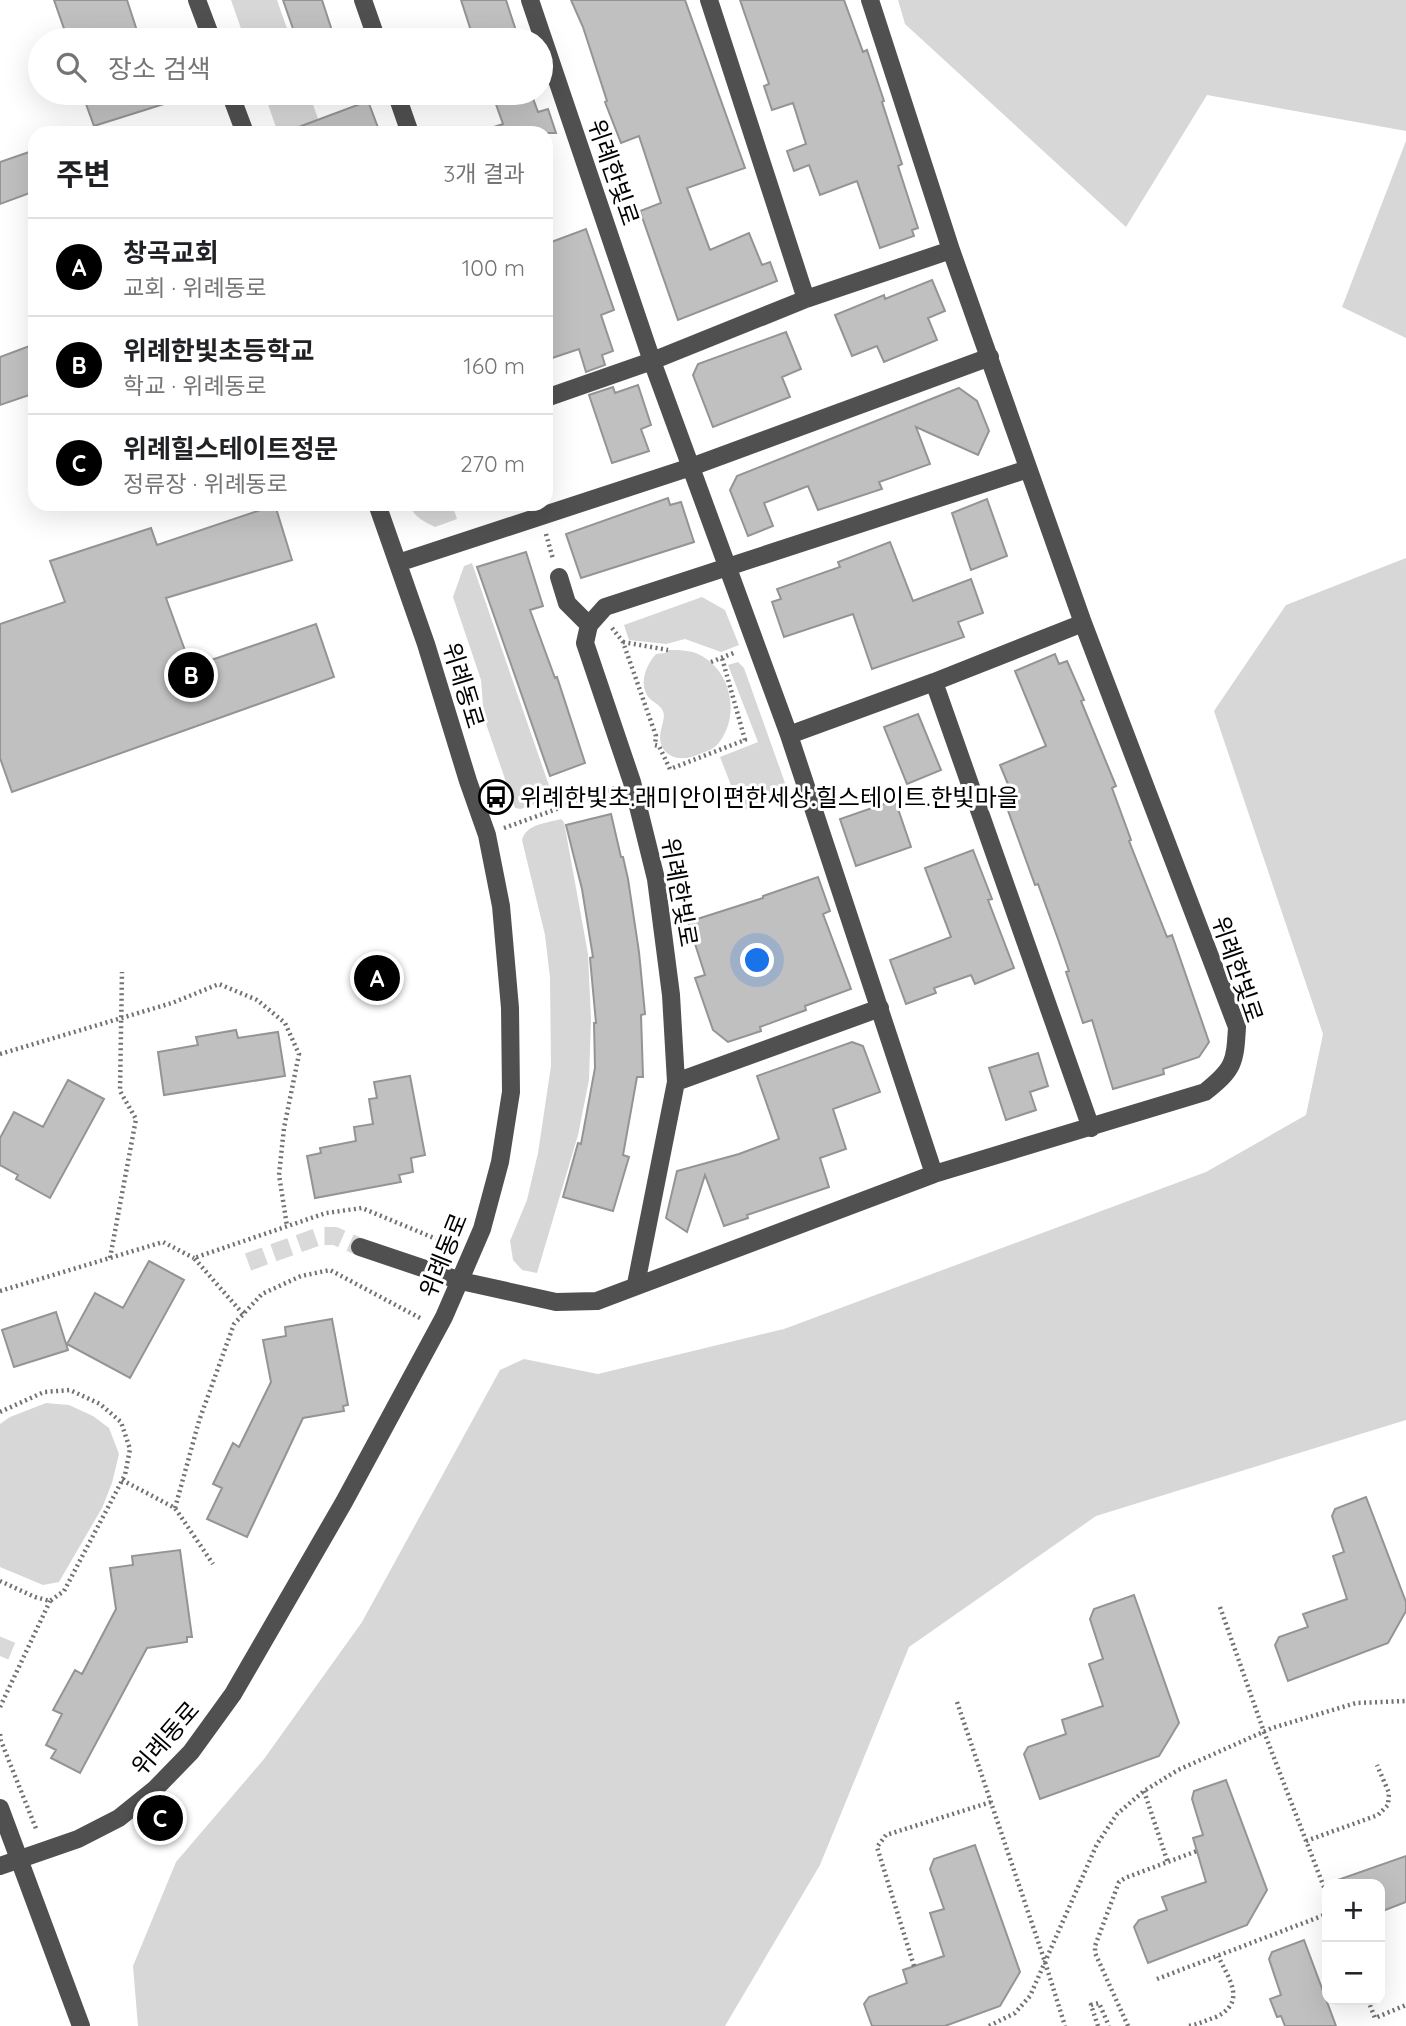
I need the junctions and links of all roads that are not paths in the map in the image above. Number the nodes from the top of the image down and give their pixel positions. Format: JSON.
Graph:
{"nodes":[{"id":1,"x":197,"y":0,"type":"edge"},
{"id":2,"x":363,"y":0,"type":"edge"},
{"id":3,"x":530,"y":0,"type":"edge"},
{"id":4,"x":709,"y":0,"type":"edge"},
{"id":5,"x":870,"y":0,"type":"edge"},
{"id":6,"x":208,"y":28,"type":"edge"},
{"id":7,"x":373,"y":28,"type":"edge"},
{"id":8,"x":539,"y":28,"type":"edge"},
{"id":9,"x":553,"y":68,"type":"edge"},
{"id":10,"x":234,"y":105,"type":"edge"},
{"id":11,"x":400,"y":105,"type":"edge"},
{"id":12,"x":242,"y":126,"type":"edge"},
{"id":13,"x":408,"y":126,"type":"edge"},
{"id":14,"x":951,"y":250,"type":"junction"},
{"id":15,"x":806,"y":299,"type":"junction"},
{"id":16,"x":990,"y":357,"type":"junction"},
{"id":17,"x":652,"y":361,"type":"junction"},
{"id":18,"x":553,"y":396,"type":"edge"},
{"id":19,"x":691,"y":467,"type":"junction"},
{"id":20,"x":1028,"y":469,"type":"junction"},
{"id":21,"x":379,"y":511,"type":"edge"},
{"id":22,"x":398,"y":563,"type":"junction"},
{"id":23,"x":729,"y":569,"type":"junction"},
{"id":24,"x":559,"y":577,"type":"road end"},
{"id":25,"x":1083,"y":624,"type":"junction"},
{"id":26,"x":589,"y":625,"type":"junction"},
{"id":27,"x":934,"y":682,"type":"junction"},
{"id":28,"x":789,"y":735,"type":"junction"},
{"id":29,"x":880,"y":1007,"type":"junction"},
{"id":30,"x":676,"y":1082,"type":"junction"},
{"id":31,"x":1091,"y":1128,"type":"junction"},
{"id":32,"x":934,"y":1174,"type":"junction"},
{"id":33,"x":359,"y":1247,"type":"tunnel mouth"},
{"id":34,"x":461,"y":1281,"type":"junction"},
{"id":35,"x":636,"y":1284,"type":"junction"},
{"id":36,"x":0,"y":1808,"type":"edge"},
{"id":37,"x":20,"y":1859,"type":"junction"},
{"id":38,"x":0,"y":1867,"type":"edge"},
{"id":39,"x":80,"y":2026,"type":"edge"}],
"edges":[{"from":1,"to":6,"type":"street"},
{"from":2,"to":7,"type":"street"},
{"from":3,"to":8,"type":"street","name":"위례한빛로"},
{"from":4,"to":15,"type":"street"},
{"from":5,"to":14,"type":"street","name":"위례한빛로"},
{"from":9,"to":17,"type":"street","name":"위례한빛로"},
{"from":10,"to":12,"type":"street"},
{"from":11,"to":13,"type":"street"},
{"from":14,"to":15,"type":"street"},
{"from":14,"to":16,"type":"street","name":"위례한빛로"},
{"from":15,"to":17,"type":"street"},
{"from":16,"to":19,"type":"street"},
{"from":16,"to":20,"type":"street","name":"위례한빛로"},
{"from":17,"to":18,"type":"street"},
{"from":17,"to":19,"type":"street","name":"위례한빛로"},
{"from":19,"to":22,"type":"street"},
{"from":19,"to":23,"type":"street","name":"위례한빛로"},
{"from":20,"to":23,"type":"street"},
{"from":20,"to":25,"type":"street","name":"위례한빛로"},
{"from":21,"to":22,"type":"street","name":"위례동로"},
{"from":22,"to":34,"type":"street","name":"위례동로"},
{"from":23,"to":26,"type":"street"},
{"from":23,"to":28,"type":"street","name":"위례한빛로"},
{"from":24,"to":26,"type":"street"},
{"from":25,"to":27,"type":"street"},
{"from":25,"to":31,"type":"street","name":"위례한빛로"},
{"from":26,"to":30,"type":"street","name":"위례한빛로"},
{"from":27,"to":28,"type":"street"},
{"from":27,"to":31,"type":"street"},
{"from":28,"to":29,"type":"street","name":"위례한빛로"},
{"from":29,"to":30,"type":"street"},
{"from":29,"to":32,"type":"street","name":"위례한빛로"},
{"from":30,"to":35,"type":"street","name":"위례한빛로"},
{"from":31,"to":32,"type":"street","name":"위례한빛로"},
{"from":32,"to":35,"type":"street","name":"위례한빛로"},
{"from":33,"to":34,"type":"street","name":"위례한빛로"},
{"from":34,"to":35,"type":"street","name":"위례한빛로"},
{"from":34,"to":37,"type":"street","name":"위례동로"},
{"from":36,"to":37,"type":"street"},
{"from":37,"to":38,"type":"street","name":"위례동로"},
{"from":37,"to":39,"type":"street"}]}
